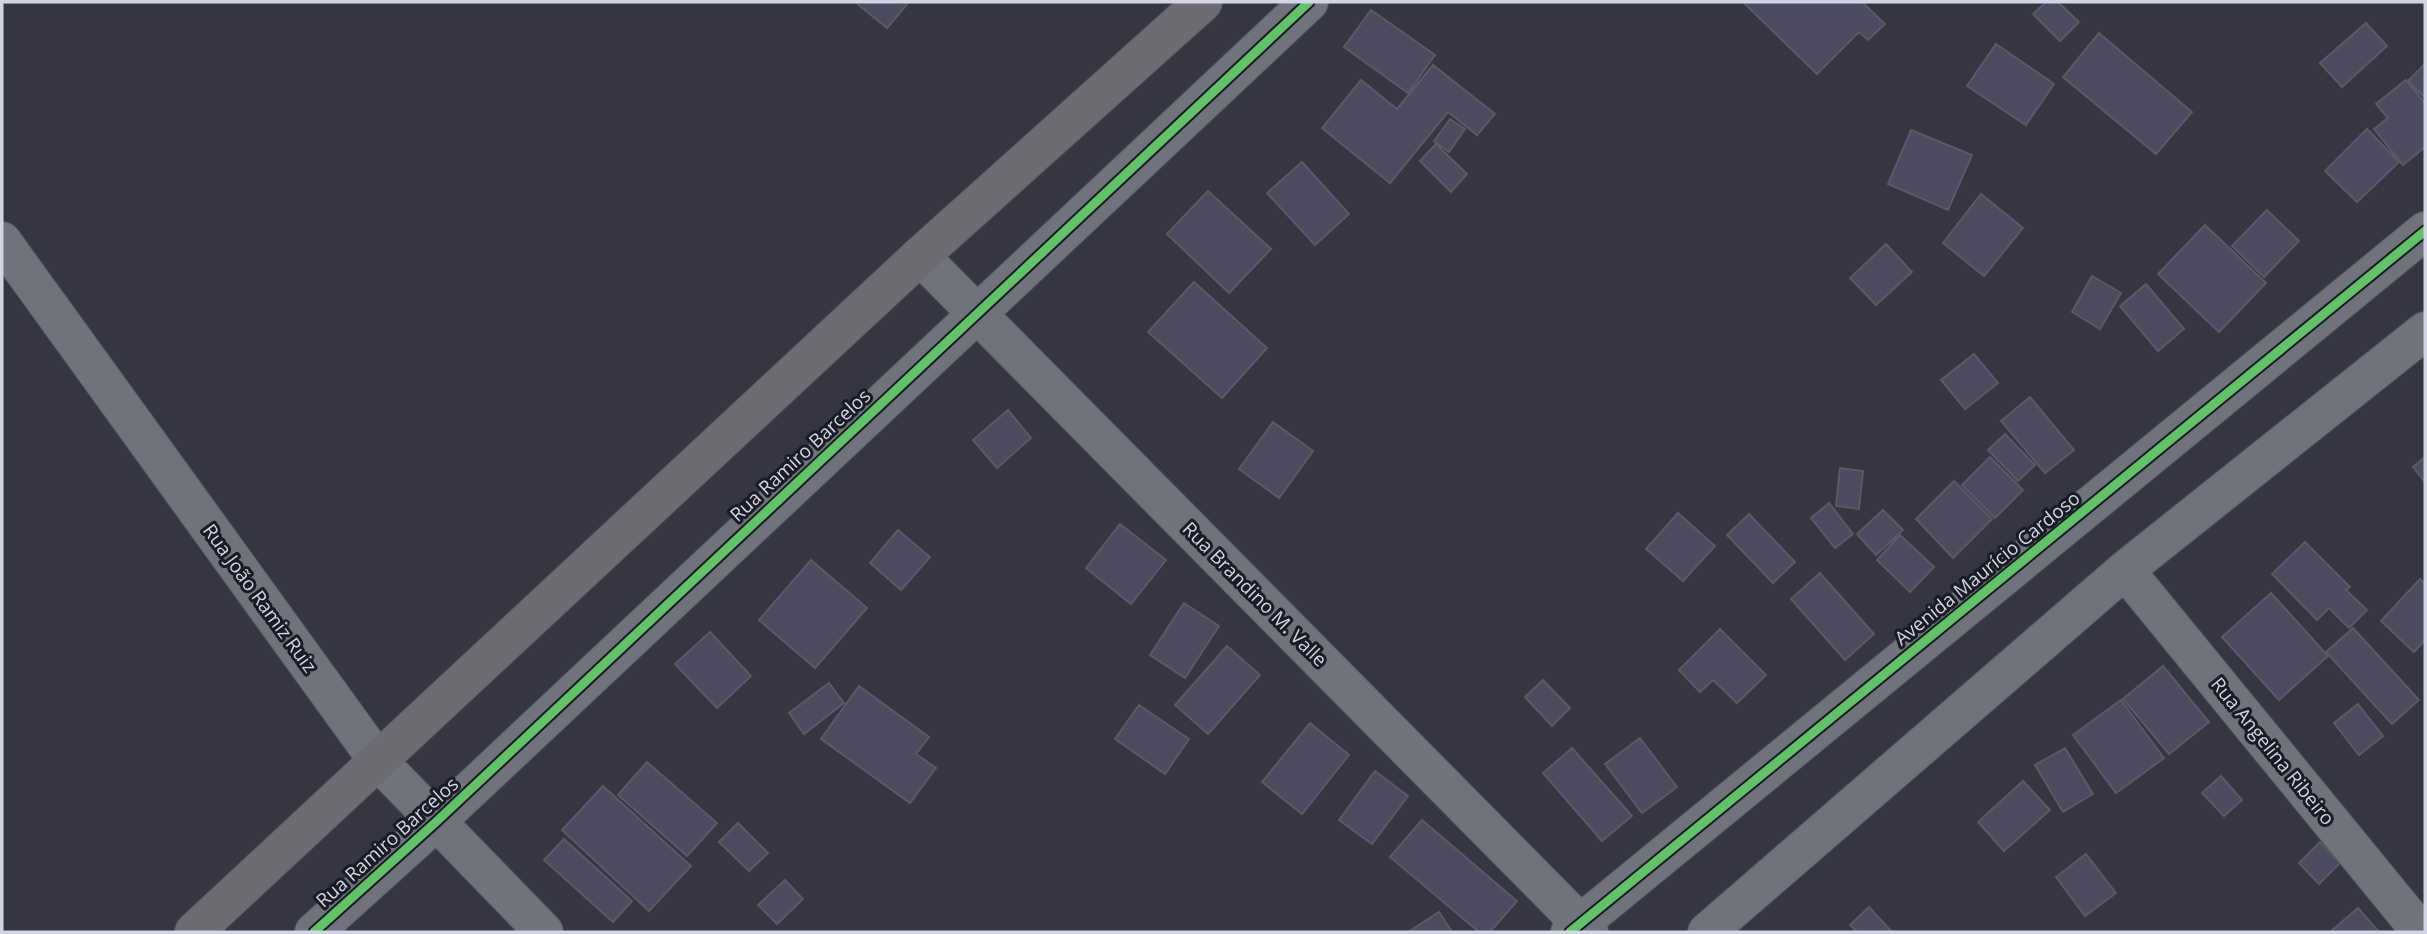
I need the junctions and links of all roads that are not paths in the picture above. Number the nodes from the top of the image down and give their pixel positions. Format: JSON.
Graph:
{"nodes":[{"id":1,"x":1203,"y":2,"type":"edge"},
{"id":2,"x":1309,"y":2,"type":"edge"},
{"id":3,"x":2425,"y":231,"type":"edge"},
{"id":4,"x":2,"y":241,"type":"edge"},
{"id":5,"x":920,"y":256,"type":"junction"},
{"id":6,"x":976,"y":313,"type":"junction"},
{"id":7,"x":2425,"y":331,"type":"edge"},
{"id":8,"x":2124,"y":570,"type":"junction"},
{"id":9,"x":378,"y":761,"type":"junction"},
{"id":10,"x":436,"y":822,"type":"junction"},
{"id":11,"x":1580,"y":929,"type":"edge"},
{"id":12,"x":194,"y":932,"type":"edge"},
{"id":13,"x":314,"y":932,"type":"edge"},
{"id":14,"x":544,"y":932,"type":"edge"},
{"id":15,"x":1707,"y":932,"type":"edge"},
{"id":16,"x":2421,"y":932,"type":"edge"}],
"edges":[{"from":1,"to":5,"type":"main road"},
{"from":2,"to":6,"type":"street","name":"Rua Ramiro Barcelos"},
{"from":3,"to":11,"type":"street","name":"Avenida Maurício Cardoso"},
{"from":4,"to":9,"type":"street","name":"Rua João Ramiz Ruiz"},
{"from":5,"to":6,"type":"street","name":"Rua Brandino M. Valle"},
{"from":5,"to":9,"type":"main road"},
{"from":6,"to":10,"type":"street","name":"Rua Ramiro Barcelos"},
{"from":6,"to":11,"type":"street","name":"Rua Brandino M. Valle"},
{"from":7,"to":8,"type":"street"},
{"from":8,"to":15,"type":"street"},
{"from":8,"to":16,"type":"street","name":"Rua Angelina Ribeiro"},
{"from":9,"to":10,"type":"street","name":"Rua João Ramiz Ruiz"},
{"from":9,"to":12,"type":"main road"},
{"from":10,"to":13,"type":"street","name":"Rua Ramiro Barcelos"},
{"from":10,"to":14,"type":"street","name":"Rua João Ramiz Ruiz"}]}
